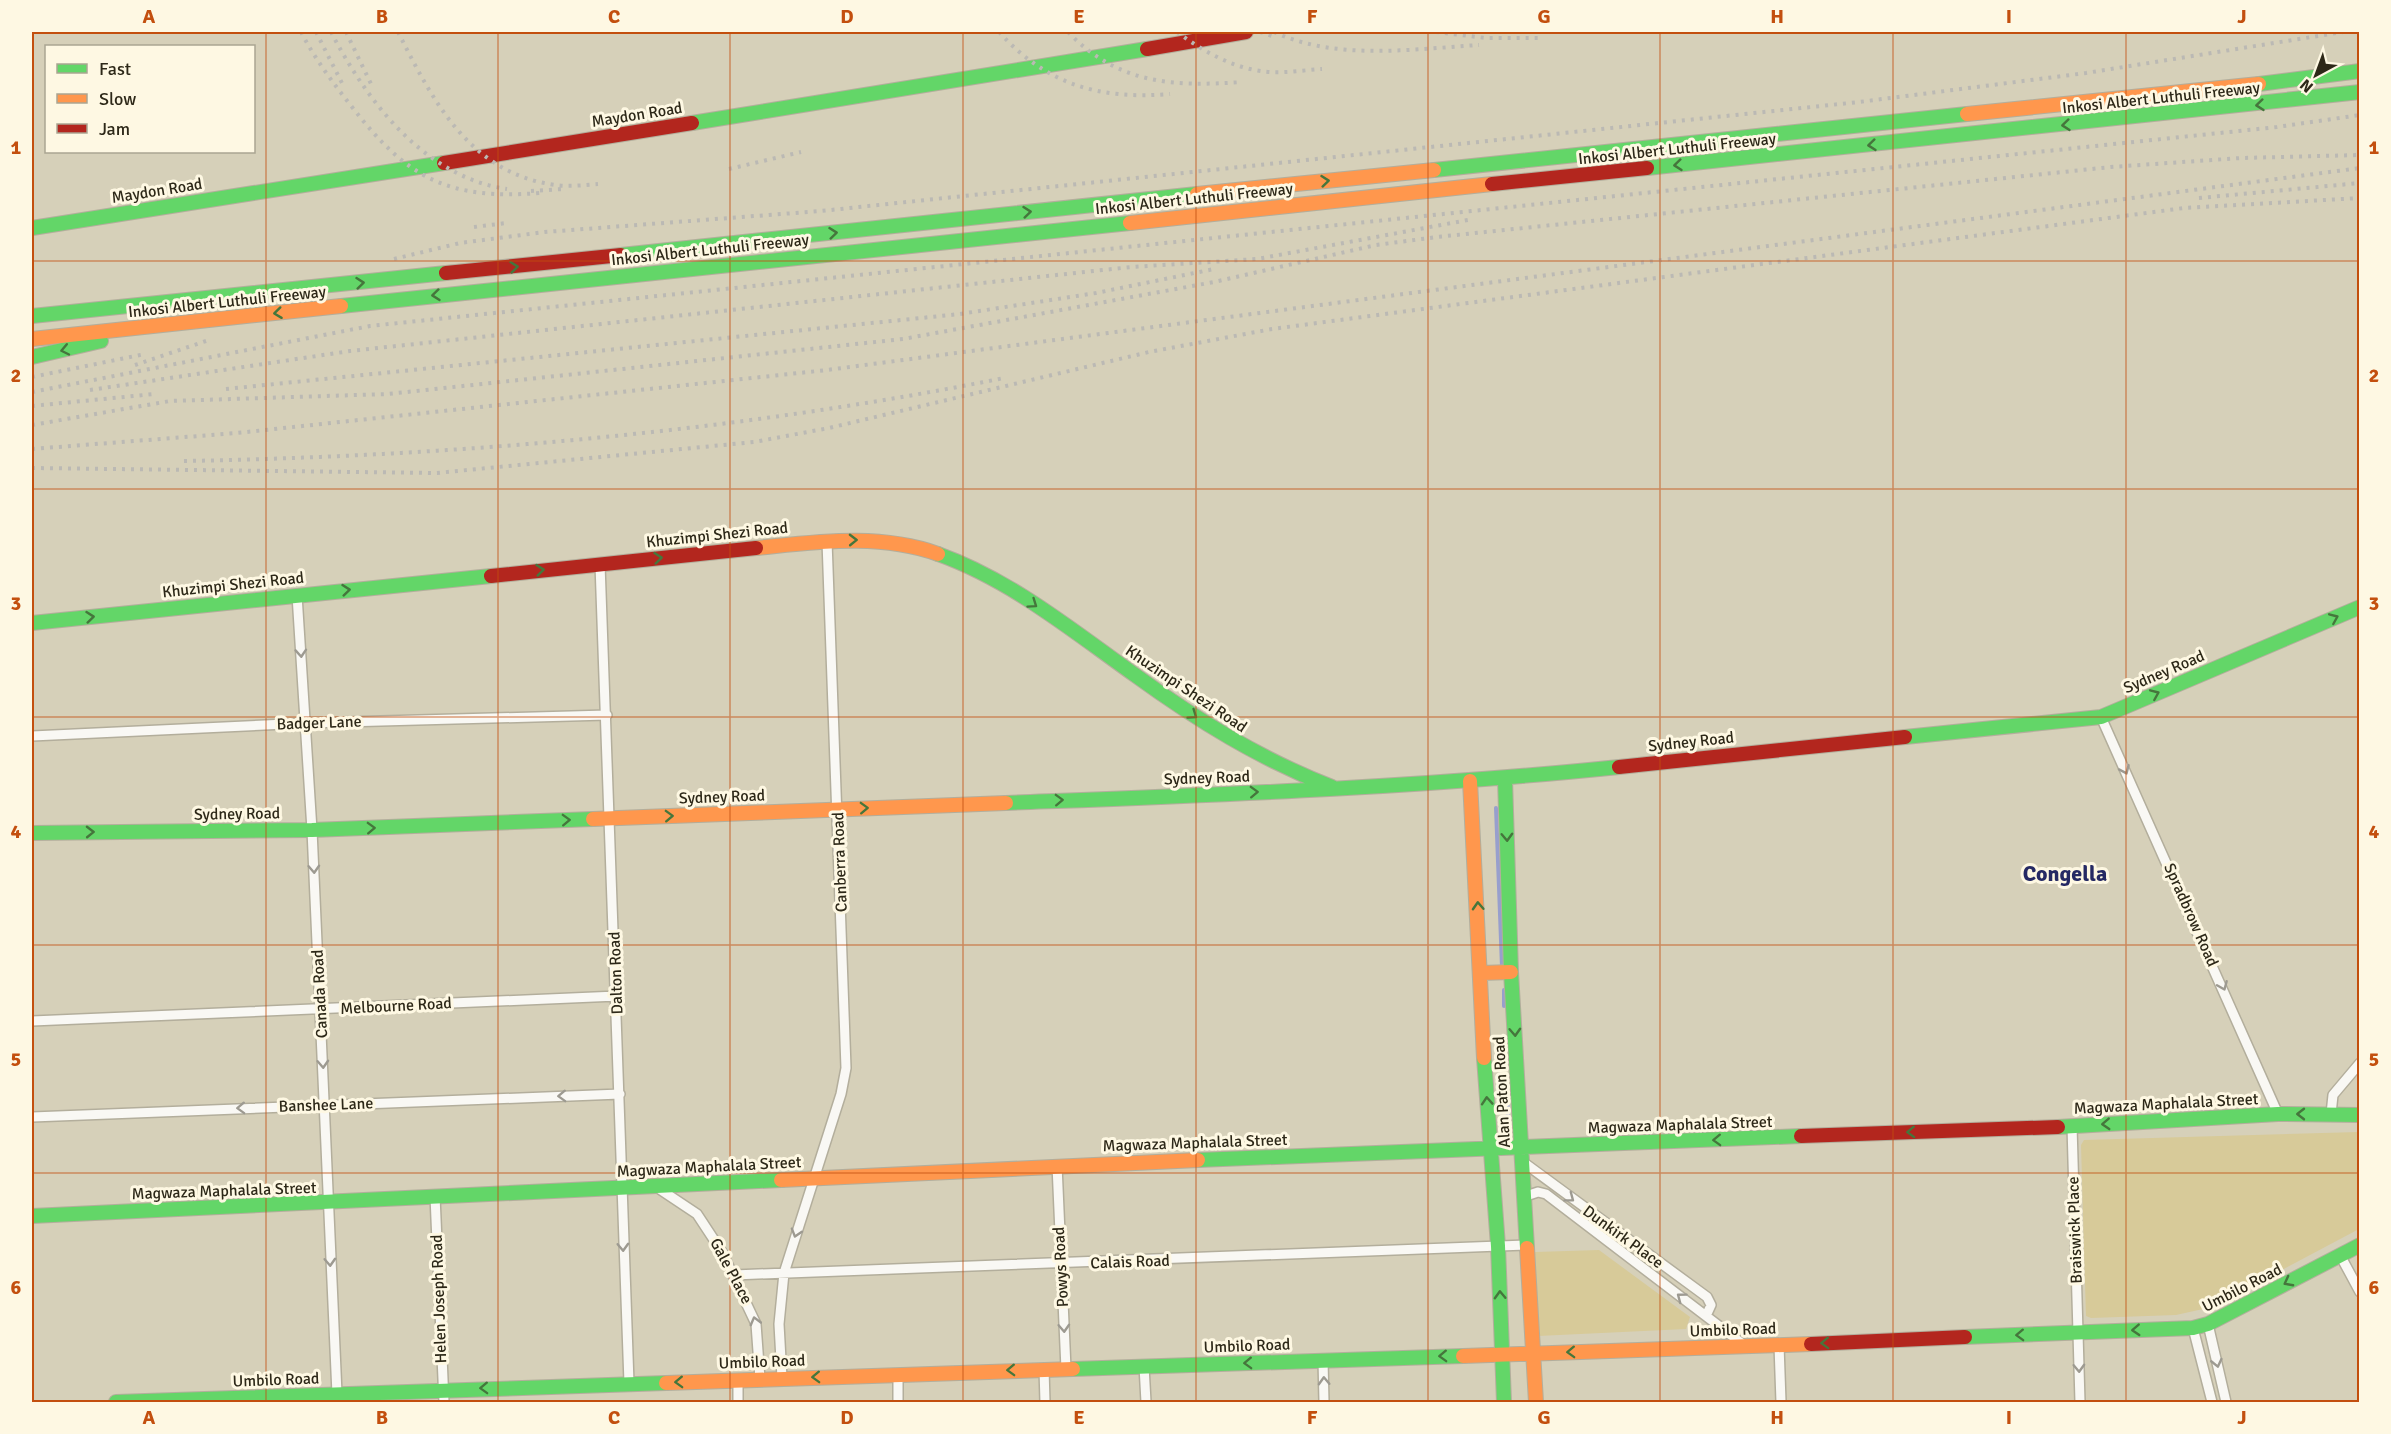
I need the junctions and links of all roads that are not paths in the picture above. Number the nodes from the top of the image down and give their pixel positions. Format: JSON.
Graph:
{"nodes":[{"id":1,"x":1246,"y":32,"type":"edge"},
{"id":2,"x":2360,"y":71,"type":"edge"},
{"id":3,"x":2360,"y":92,"type":"edge"},
{"id":4,"x":32,"y":228,"type":"edge"},
{"id":5,"x":176,"y":301,"type":"junction"},
{"id":6,"x":32,"y":304,"type":"edge"},
{"id":7,"x":32,"y":316,"type":"edge"},
{"id":8,"x":137,"y":329,"type":"junction"},
{"id":9,"x":32,"y":339,"type":"edge"},
{"id":10,"x":32,"y":357,"type":"edge"},
{"id":11,"x":827,"y":541,"type":"junction"},
{"id":12,"x":600,"y":564,"type":"junction"},
{"id":13,"x":297,"y":595,"type":"junction"},
{"id":14,"x":2360,"y":607,"type":"edge"},
{"id":15,"x":32,"y":623,"type":"edge"},
{"id":16,"x":607,"y":715,"type":"junction"},
{"id":17,"x":2101,"y":717,"type":"junction"},
{"id":18,"x":307,"y":723,"type":"junction"},
{"id":19,"x":32,"y":736,"type":"edge"},
{"id":20,"x":1505,"y":779,"type":"junction"},
{"id":21,"x":1470,"y":781,"type":"junction"},
{"id":22,"x":1340,"y":790,"type":"junction"},
{"id":23,"x":838,"y":809,"type":"junction"},
{"id":24,"x":610,"y":818,"type":"junction"},
{"id":25,"x":312,"y":830,"type":"junction"},
{"id":26,"x":32,"y":833,"type":"edge"},
{"id":27,"x":1511,"y":972,"type":"junction"},
{"id":28,"x":1481,"y":973,"type":"junction"},
{"id":29,"x":617,"y":996,"type":"junction"},
{"id":30,"x":321,"y":1010,"type":"junction"},
{"id":31,"x":32,"y":1021,"type":"edge"},
{"id":32,"x":2360,"y":1064,"type":"edge"},
{"id":33,"x":620,"y":1094,"type":"junction"},
{"id":34,"x":326,"y":1105,"type":"junction"},
{"id":35,"x":2278,"y":1114,"type":"junction"},
{"id":36,"x":2331,"y":1114,"type":"junction"},
{"id":37,"x":2360,"y":1115,"type":"edge"},
{"id":38,"x":32,"y":1117,"type":"edge"},
{"id":39,"x":2072,"y":1126,"type":"junction"},
{"id":40,"x":1522,"y":1147,"type":"junction"},
{"id":41,"x":1490,"y":1148,"type":"junction"},
{"id":42,"x":1523,"y":1162,"type":"junction"},
{"id":43,"x":1057,"y":1165,"type":"junction"},
{"id":44,"x":814,"y":1177,"type":"junction"},
{"id":45,"x":657,"y":1187,"type":"junction"},
{"id":46,"x":620,"y":1188,"type":"junction"},
{"id":47,"x":435,"y":1196,"type":"junction"},
{"id":48,"x":1523,"y":1197,"type":"junction"},
{"id":49,"x":328,"y":1203,"type":"junction"},
{"id":50,"x":32,"y":1216,"type":"edge"},
{"id":51,"x":1621,"y":1236,"type":"junction"},
{"id":52,"x":1526,"y":1245,"type":"junction"},
{"id":53,"x":2360,"y":1245,"type":"edge"},
{"id":54,"x":1498,"y":1246,"type":"junction"},
{"id":55,"x":1613,"y":1246,"type":"junction"},
{"id":56,"x":1641,"y":1251,"type":"junction"},
{"id":57,"x":2340,"y":1255,"type":"junction"},
{"id":58,"x":1633,"y":1261,"type":"junction"},
{"id":59,"x":1061,"y":1264,"type":"junction"},
{"id":60,"x":784,"y":1273,"type":"junction"},
{"id":61,"x":734,"y":1275,"type":"junction"},
{"id":62,"x":2360,"y":1292,"type":"edge"},
{"id":63,"x":1706,"y":1316,"type":"junction"},
{"id":64,"x":2208,"y":1324,"type":"junction"},
{"id":65,"x":2193,"y":1328,"type":"junction"},
{"id":66,"x":2078,"y":1333,"type":"junction"},
{"id":67,"x":1744,"y":1345,"type":"junction"},
{"id":68,"x":1779,"y":1345,"type":"junction"},
{"id":69,"x":1534,"y":1353,"type":"junction"},
{"id":70,"x":1502,"y":1354,"type":"junction"},
{"id":71,"x":1323,"y":1360,"type":"junction"},
{"id":72,"x":1144,"y":1366,"type":"junction"},
{"id":73,"x":1044,"y":1369,"type":"junction"},
{"id":74,"x":1066,"y":1369,"type":"junction"},
{"id":75,"x":898,"y":1374,"type":"junction"},
{"id":76,"x":782,"y":1378,"type":"junction"},
{"id":77,"x":760,"y":1379,"type":"junction"},
{"id":78,"x":738,"y":1380,"type":"junction"},
{"id":79,"x":628,"y":1383,"type":"junction"},
{"id":80,"x":2223,"y":1391,"type":"junction"},
{"id":81,"x":337,"y":1394,"type":"junction"},
{"id":82,"x":444,"y":1396,"type":"edge"},
{"id":83,"x":366,"y":1398,"type":"edge"},
{"id":84,"x":2211,"y":1399,"type":"edge"},
{"id":85,"x":116,"y":1402,"type":"edge"},
{"id":86,"x":152,"y":1402,"type":"edge"},
{"id":87,"x":738,"y":1402,"type":"edge"},
{"id":88,"x":898,"y":1402,"type":"edge"},
{"id":89,"x":1046,"y":1402,"type":"edge"},
{"id":90,"x":1146,"y":1402,"type":"edge"},
{"id":91,"x":1324,"y":1402,"type":"edge"},
{"id":92,"x":1504,"y":1402,"type":"edge"},
{"id":93,"x":1536,"y":1402,"type":"edge"},
{"id":94,"x":1781,"y":1402,"type":"edge"},
{"id":95,"x":2080,"y":1402,"type":"edge"},
{"id":96,"x":2226,"y":1402,"type":"edge"}],
"edges":[{"from":1,"to":4,"type":"main road","name":"Maydon Road"},
{"from":5,"to":2,"type":"main road","name":"Inkosi Albert Luthuli Freeway","one_way":true},
{"from":3,"to":8,"type":"main road","name":"Inkosi Albert Luthuli Freeway","one_way":true},
{"from":5,"to":6,"type":"main road"},
{"from":5,"to":7,"type":"main road","name":"Inkosi Albert Luthuli Freeway"},
{"from":8,"to":9,"type":"main road","name":"Inkosi Albert Luthuli Freeway"},
{"from":8,"to":10,"type":"main road","one_way":true},
{"from":12,"to":11,"type":"main road","name":"Khuzimpi Shezi Road","one_way":true},
{"from":11,"to":22,"type":"main road","name":"Khuzimpi Shezi Road","one_way":true},
{"from":11,"to":23,"type":"street","name":"Canberra Road"},
{"from":13,"to":12,"type":"main road","name":"Khuzimpi Shezi Road","one_way":true},
{"from":12,"to":16,"type":"street","name":"Dalton Road"},
{"from":15,"to":13,"type":"main road","name":"Khuzimpi Shezi Road","one_way":true},
{"from":13,"to":18,"type":"street","name":"Canada Road","one_way":true},
{"from":17,"to":14,"type":"main road","name":"Sydney Road","one_way":true},
{"from":16,"to":18,"type":"street","name":"Badger Lane"},
{"from":16,"to":24,"type":"street","name":"Dalton Road"},
{"from":17,"to":20,"type":"main road","name":"Sydney Road"},
{"from":17,"to":35,"type":"street","name":"Spradbrow Road","one_way":true},
{"from":18,"to":19,"type":"street","name":"Badger Lane"},
{"from":18,"to":25,"type":"street","name":"Canada Road"},
{"from":20,"to":21,"type":"main road","name":"Sydney Road"},
{"from":20,"to":27,"type":"main road","name":"Alan Paton Road","one_way":true},
{"from":21,"to":22,"type":"main road","name":"Sydney Road"},
{"from":28,"to":21,"type":"main road","name":"Alan Paton Road","one_way":true},
{"from":23,"to":22,"type":"main road","name":"Sydney Road","one_way":true},
{"from":24,"to":23,"type":"main road","name":"Sydney Road","one_way":true},
{"from":23,"to":44,"type":"street","name":"Canberra Road"},
{"from":25,"to":24,"type":"main road","name":"Sydney Road","one_way":true},
{"from":24,"to":29,"type":"street","name":"Dalton Road"},
{"from":26,"to":25,"type":"main road","name":"Sydney Road","one_way":true},
{"from":25,"to":30,"type":"street","name":"Canada Road","one_way":true},
{"from":27,"to":28,"type":"main road"},
{"from":27,"to":40,"type":"main road","name":"Alan Paton Road","one_way":true},
{"from":41,"to":28,"type":"main road","name":"Alan Paton Road","one_way":true},
{"from":29,"to":30,"type":"street","name":"Melbourne Road"},
{"from":29,"to":33,"type":"street","name":"Dalton Road"},
{"from":30,"to":31,"type":"street","name":"Melbourne Road"},
{"from":30,"to":34,"type":"street","name":"Canada Road","one_way":true},
{"from":32,"to":36,"type":"street"},
{"from":33,"to":34,"type":"street","name":"Banshee Lane","one_way":true},
{"from":33,"to":46,"type":"street","name":"Dalton Road"},
{"from":34,"to":38,"type":"street","name":"Banshee Lane","one_way":true},
{"from":34,"to":49,"type":"street","name":"Canada Road"},
{"from":36,"to":35,"type":"main road","name":"Magwaza Maphalala Street","one_way":true},
{"from":35,"to":39,"type":"main road","name":"Magwaza Maphalala Street","one_way":true},
{"from":36,"to":37,"type":"main road","name":"Magwaza Maphalala Street"},
{"from":39,"to":40,"type":"main road","name":"Magwaza Maphalala Street","one_way":true},
{"from":39,"to":66,"type":"street","name":"Braiswick Place"},
{"from":40,"to":41,"type":"main road","name":"Magwaza Maphalala Street"},
{"from":40,"to":42,"type":"main road","name":"Alan Paton Road"},
{"from":41,"to":43,"type":"main road","name":"Magwaza Maphalala Street"},
{"from":41,"to":54,"type":"main road","name":"Alan Paton Road"},
{"from":42,"to":48,"type":"main road","name":"Alan Paton Road"},
{"from":42,"to":51,"type":"street","name":"Dunkirk Place","one_way":true},
{"from":43,"to":44,"type":"main road","name":"Magwaza Maphalala Street"},
{"from":43,"to":59,"type":"street","name":"Powys Road"},
{"from":44,"to":45,"type":"main road","name":"Magwaza Maphalala Street"},
{"from":44,"to":60,"type":"street","name":"Gale Place","one_way":true},
{"from":45,"to":46,"type":"main road","name":"Magwaza Maphalala Street"},
{"from":45,"to":61,"type":"street","name":"Gale Place"},
{"from":46,"to":47,"type":"main road","name":"Magwaza Maphalala Street"},
{"from":46,"to":79,"type":"street","name":"Dalton Road","one_way":true},
{"from":47,"to":49,"type":"main road","name":"Magwaza Maphalala Street"},
{"from":47,"to":82,"type":"street","name":"Helen Joseph Road"},
{"from":48,"to":52,"type":"main road","name":"Alan Paton Road"},
{"from":48,"to":55,"type":"street"},
{"from":49,"to":50,"type":"main road","name":"Magwaza Maphalala Street"},
{"from":49,"to":81,"type":"street","name":"Canada Road","one_way":true},
{"from":51,"to":55,"type":"street"},
{"from":51,"to":56,"type":"street","name":"Dunkirk Place"},
{"from":52,"to":54,"type":"street","name":"Calais Road"},
{"from":52,"to":69,"type":"main road","name":"Alan Paton Road"},
{"from":53,"to":57,"type":"main road","name":"Umbilo Road"},
{"from":54,"to":59,"type":"street","name":"Calais Road"},
{"from":70,"to":54,"type":"main road","name":"Alan Paton Road","one_way":true},
{"from":55,"to":58,"type":"street"},
{"from":56,"to":58,"type":"street"},
{"from":56,"to":63,"type":"street","name":"Dunkirk Place"},
{"from":57,"to":62,"type":"street"},
{"from":57,"to":64,"type":"main road","name":"Umbilo Road","one_way":true},
{"from":63,"to":58,"type":"street","one_way":true},
{"from":59,"to":60,"type":"street","name":"Calais Road"},
{"from":59,"to":74,"type":"street","name":"Powys Road","one_way":true},
{"from":60,"to":61,"type":"street","name":"Calais Road"},
{"from":60,"to":76,"type":"street","name":"Gale Place"},
{"from":77,"to":61,"type":"street","name":"Gale Place","one_way":true},
{"from":63,"to":67,"type":"street"},
{"from":64,"to":65,"type":"main road","name":"Umbilo Road"},
{"from":64,"to":80,"type":"street","one_way":true},
{"from":65,"to":66,"type":"main road","name":"Umbilo Road","one_way":true},
{"from":65,"to":84,"type":"street"},
{"from":66,"to":68,"type":"main road","name":"Umbilo Road","one_way":true},
{"from":66,"to":95,"type":"street","name":"Braiswick Place","one_way":true},
{"from":67,"to":68,"type":"main road","name":"Umbilo Road"},
{"from":67,"to":69,"type":"main road","name":"Umbilo Road","one_way":true},
{"from":68,"to":94,"type":"street"},
{"from":69,"to":70,"type":"main road","name":"Umbilo Road"},
{"from":69,"to":93,"type":"main road","name":"Alan Paton Road"},
{"from":70,"to":71,"type":"main road","name":"Umbilo Road","one_way":true},
{"from":70,"to":92,"type":"main road","name":"Alan Paton Road"},
{"from":71,"to":72,"type":"main road","name":"Umbilo Road","one_way":true},
{"from":91,"to":71,"type":"street","one_way":true},
{"from":72,"to":74,"type":"main road","name":"Umbilo Road"},
{"from":72,"to":90,"type":"street"},
{"from":73,"to":74,"type":"main road","name":"Umbilo Road"},
{"from":73,"to":75,"type":"main road","name":"Umbilo Road","one_way":true},
{"from":73,"to":89,"type":"street"},
{"from":75,"to":76,"type":"main road","name":"Umbilo Road","one_way":true},
{"from":75,"to":88,"type":"street"},
{"from":76,"to":77,"type":"main road","name":"Umbilo Road"},
{"from":77,"to":78,"type":"main road","name":"Umbilo Road"},
{"from":78,"to":79,"type":"main road","name":"Umbilo Road","one_way":true},
{"from":78,"to":87,"type":"street"},
{"from":79,"to":82,"type":"main road","name":"Umbilo Road","one_way":true},
{"from":80,"to":84,"type":"street"},
{"from":80,"to":96,"type":"street"},
{"from":81,"to":83,"type":"main road","name":"Umbilo Road"},
{"from":81,"to":86,"type":"main road","name":"Umbilo Road"},
{"from":82,"to":83,"type":"main road","name":"Umbilo Road"},
{"from":85,"to":86,"type":"main road","name":"Umbilo Road"}]}
